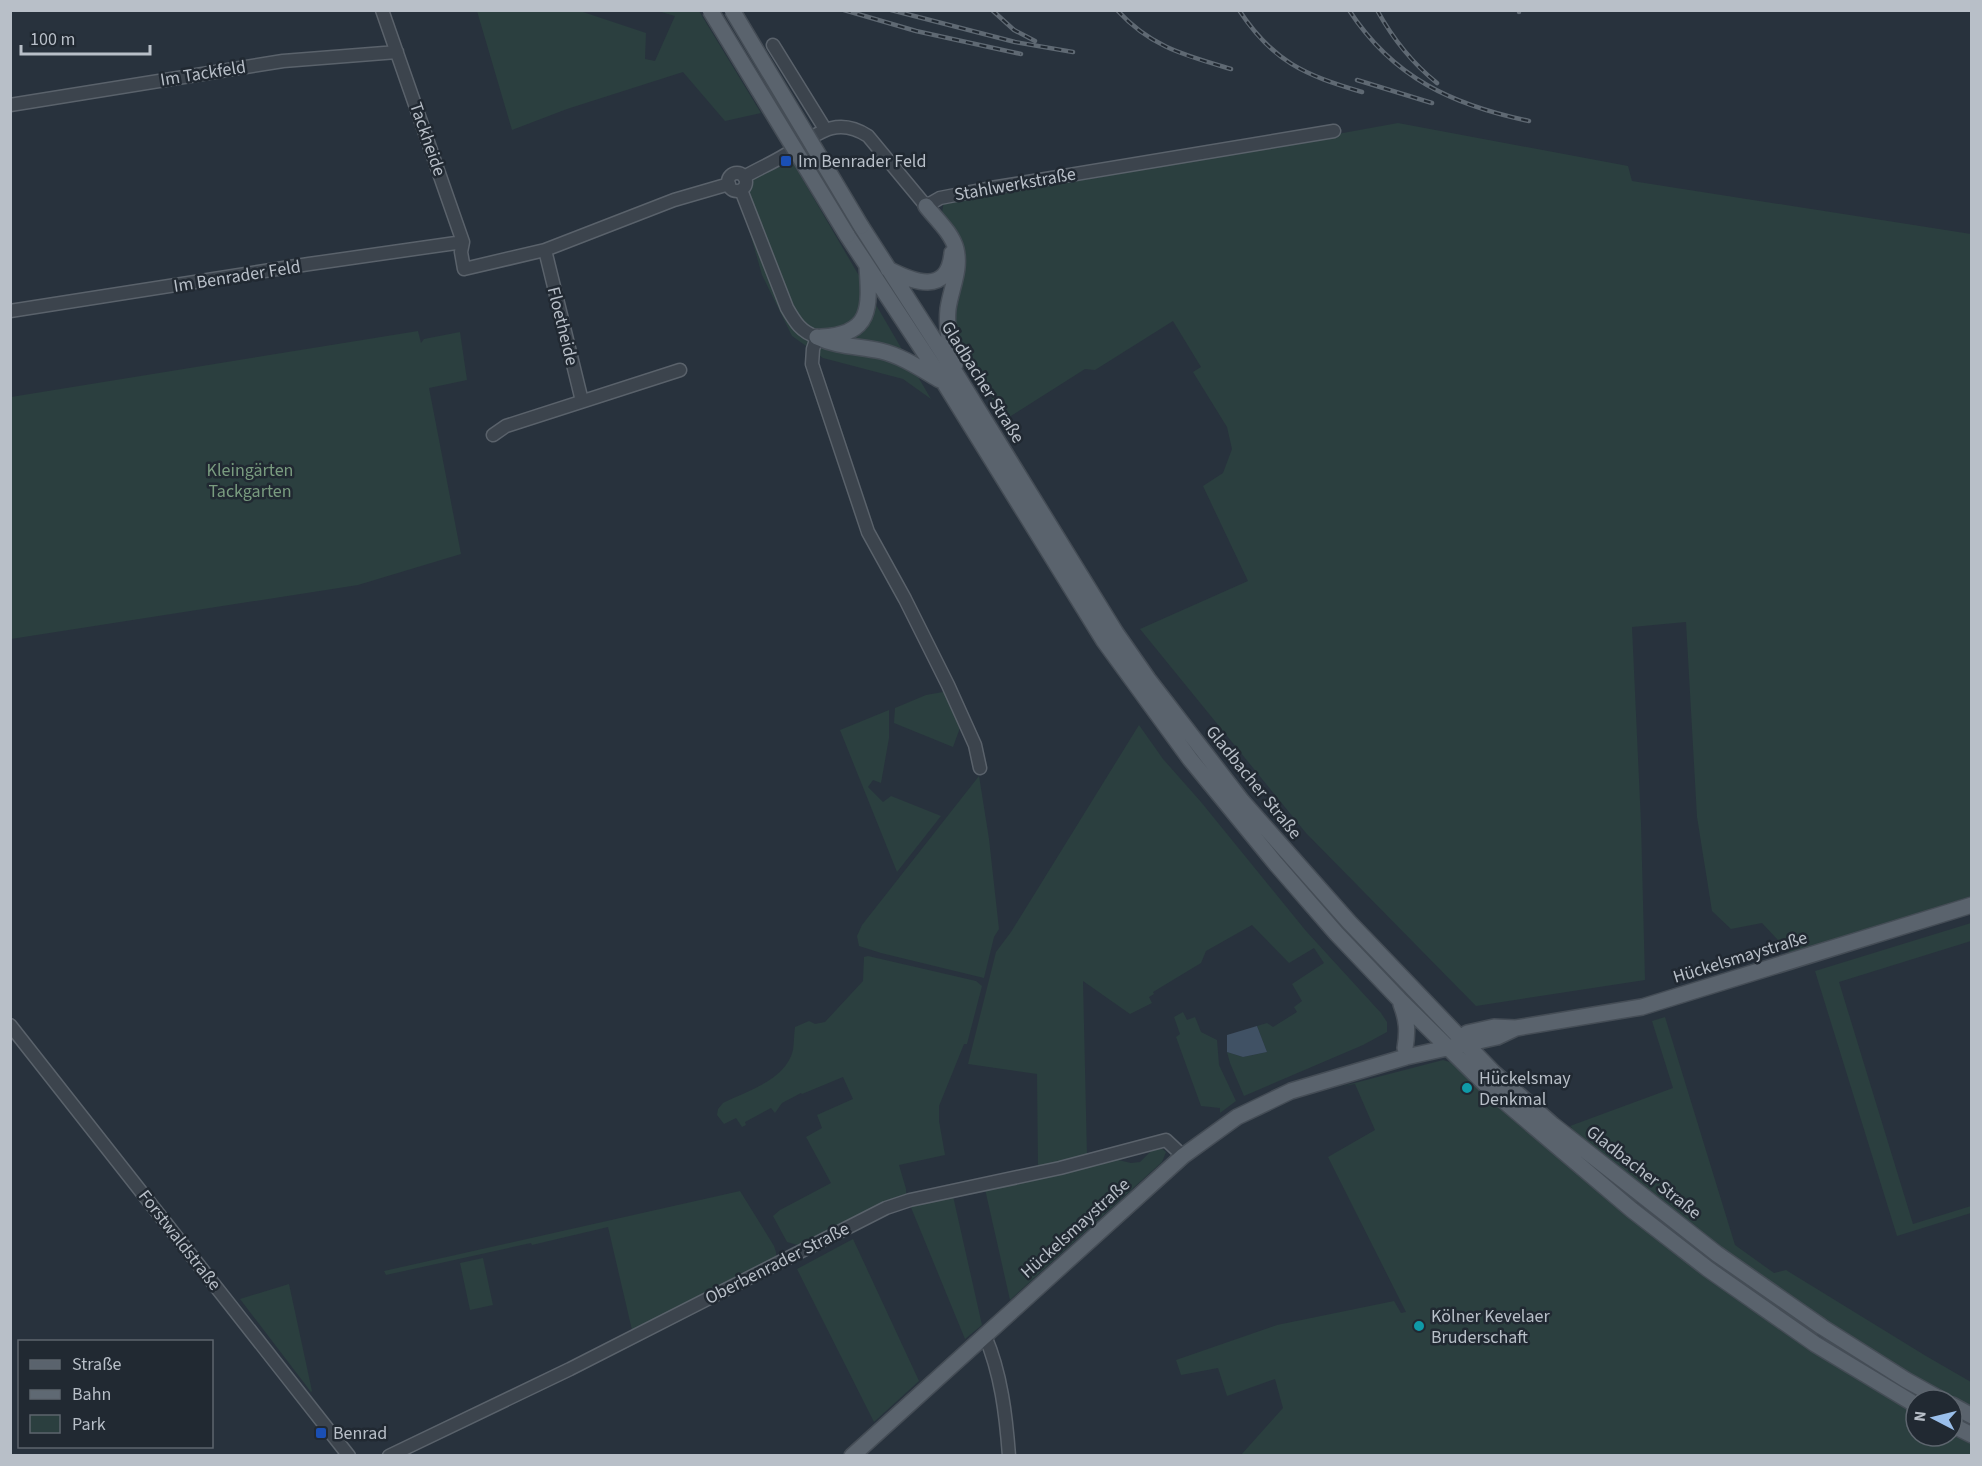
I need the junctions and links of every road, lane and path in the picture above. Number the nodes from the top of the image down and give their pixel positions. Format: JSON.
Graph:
{"nodes":[{"id":1,"x":382,"y":10,"type":"edge"},
{"id":2,"x":710,"y":10,"type":"edge"},
{"id":3,"x":732,"y":10,"type":"edge"},
{"id":4,"x":773,"y":45,"type":"dead end"},
{"id":5,"x":397,"y":51,"type":"junction"},
{"id":6,"x":10,"y":105,"type":"edge"},
{"id":7,"x":825,"y":129,"type":"junction"},
{"id":8,"x":1334,"y":131,"type":"dead end"},
{"id":9,"x":744,"y":177,"type":"junction"},
{"id":10,"x":729,"y":184,"type":"junction"},
{"id":11,"x":741,"y":190,"type":"junction"},
{"id":12,"x":926,"y":206,"type":"junction"},
{"id":13,"x":951,"y":238,"type":"junction"},
{"id":14,"x":463,"y":242,"type":"junction"},
{"id":15,"x":545,"y":250,"type":"junction"},
{"id":16,"x":867,"y":266,"type":"junction"},
{"id":17,"x":888,"y":269,"type":"junction"},
{"id":18,"x":10,"y":311,"type":"edge"},
{"id":19,"x":817,"y":337,"type":"junction"},
{"id":20,"x":680,"y":370,"type":"dead end"},
{"id":21,"x":951,"y":380,"type":"junction"},
{"id":22,"x":582,"y":401,"type":"junction"},
{"id":23,"x":493,"y":435,"type":"dead end"},
{"id":24,"x":980,"y":768,"type":"dead end"},
{"id":25,"x":1971,"y":906,"type":"edge"},
{"id":26,"x":1399,"y":999,"type":"junction"},
{"id":27,"x":10,"y":1025,"type":"edge"},
{"id":28,"x":1516,"y":1028,"type":"junction"},
{"id":29,"x":1497,"y":1037,"type":"junction"},
{"id":30,"x":1463,"y":1040,"type":"junction"},
{"id":31,"x":1444,"y":1044,"type":"junction"},
{"id":32,"x":1405,"y":1048,"type":"junction"},
{"id":33,"x":1493,"y":1071,"type":"junction"},
{"id":34,"x":1350,"y":1072,"type":"junction"},
{"id":35,"x":1183,"y":1156,"type":"junction"},
{"id":36,"x":985,"y":1336,"type":"junction"},
{"id":37,"x":1920,"y":1388,"type":"edge"},
{"id":38,"x":1904,"y":1399,"type":"edge"},
{"id":39,"x":349,"y":1455,"type":"edge"},
{"id":40,"x":389,"y":1455,"type":"edge"},
{"id":41,"x":852,"y":1455,"type":"edge"},
{"id":42,"x":1009,"y":1455,"type":"edge"}],
"edges":[{"from":1,"to":5,"type":"street","name":"Tackheide"},
{"from":2,"to":16,"type":"main road","name":"Gladbacher Straße","bridge":true},
{"from":3,"to":17,"type":"main road","name":"Gladbacher Straße","bridge":true},
{"from":4,"to":7,"type":"street"},
{"from":5,"to":6,"type":"street","name":"Im Tackfeld"},
{"from":5,"to":14,"type":"street","name":"Tackheide"},
{"from":7,"to":9,"type":"street"},
{"from":7,"to":12,"type":"street"},
{"from":8,"to":12,"type":"street","name":"Stahlwerkstraße"},
{"from":9,"to":10,"type":"street"},
{"from":9,"to":11,"type":"street"},
{"from":10,"to":11,"type":"street"},
{"from":10,"to":15,"type":"street"},
{"from":11,"to":19,"type":"street"},
{"from":12,"to":13,"type":"main road"},
{"from":13,"to":17,"type":"main road"},
{"from":13,"to":21,"type":"main road"},
{"from":14,"to":15,"type":"street","name":"Tackheide"},
{"from":14,"to":18,"type":"street","name":"Im Benrader Feld"},
{"from":15,"to":22,"type":"street","name":"Floetheide"},
{"from":16,"to":19,"type":"main road"},
{"from":16,"to":21,"type":"main road","name":"Gladbacher Straße"},
{"from":17,"to":21,"type":"main road","name":"Gladbacher Straße"},
{"from":19,"to":21,"type":"main road"},
{"from":19,"to":24,"type":"street"},
{"from":20,"to":22,"type":"street"},
{"from":21,"to":26,"type":"main road","name":"Gladbacher Straße"},
{"from":21,"to":30,"type":"main road","name":"Gladbacher Straße"},
{"from":22,"to":23,"type":"street"},
{"from":25,"to":28,"type":"main road","name":"Hückelsmaystraße"},
{"from":26,"to":31,"type":"main road","name":"Gladbacher Straße"},
{"from":26,"to":32,"type":"main road"},
{"from":27,"to":39,"type":"street","name":"Forstwaldstraße"},
{"from":28,"to":29,"type":"main road","name":"Hückelsmaystraße"},
{"from":28,"to":30,"type":"main road","name":"Hückelsmaystraße"},
{"from":29,"to":30,"type":"main road","name":"Hückelsmaystraße"},
{"from":29,"to":33,"type":"main road"},
{"from":30,"to":31,"type":"main road","name":"Hückelsmaystraße"},
{"from":30,"to":33,"type":"main road","name":"Gladbacher Straße"},
{"from":31,"to":32,"type":"main road","name":"Hückelsmaystraße"},
{"from":31,"to":34,"type":"main road","name":"Hückelsmaystraße"},
{"from":31,"to":38,"type":"main road","name":"Gladbacher Straße"},
{"from":32,"to":34,"type":"main road","name":"Hückelsmaystraße"},
{"from":33,"to":37,"type":"main road","name":"Gladbacher Straße"},
{"from":34,"to":35,"type":"main road","name":"Hückelsmaystraße"},
{"from":35,"to":36,"type":"main road","name":"Hückelsmaystraße"},
{"from":35,"to":40,"type":"street","name":"Oberbenrader Straße"},
{"from":36,"to":41,"type":"main road","name":"Hückelsmaystraße"},
{"from":36,"to":42,"type":"street"}]}
